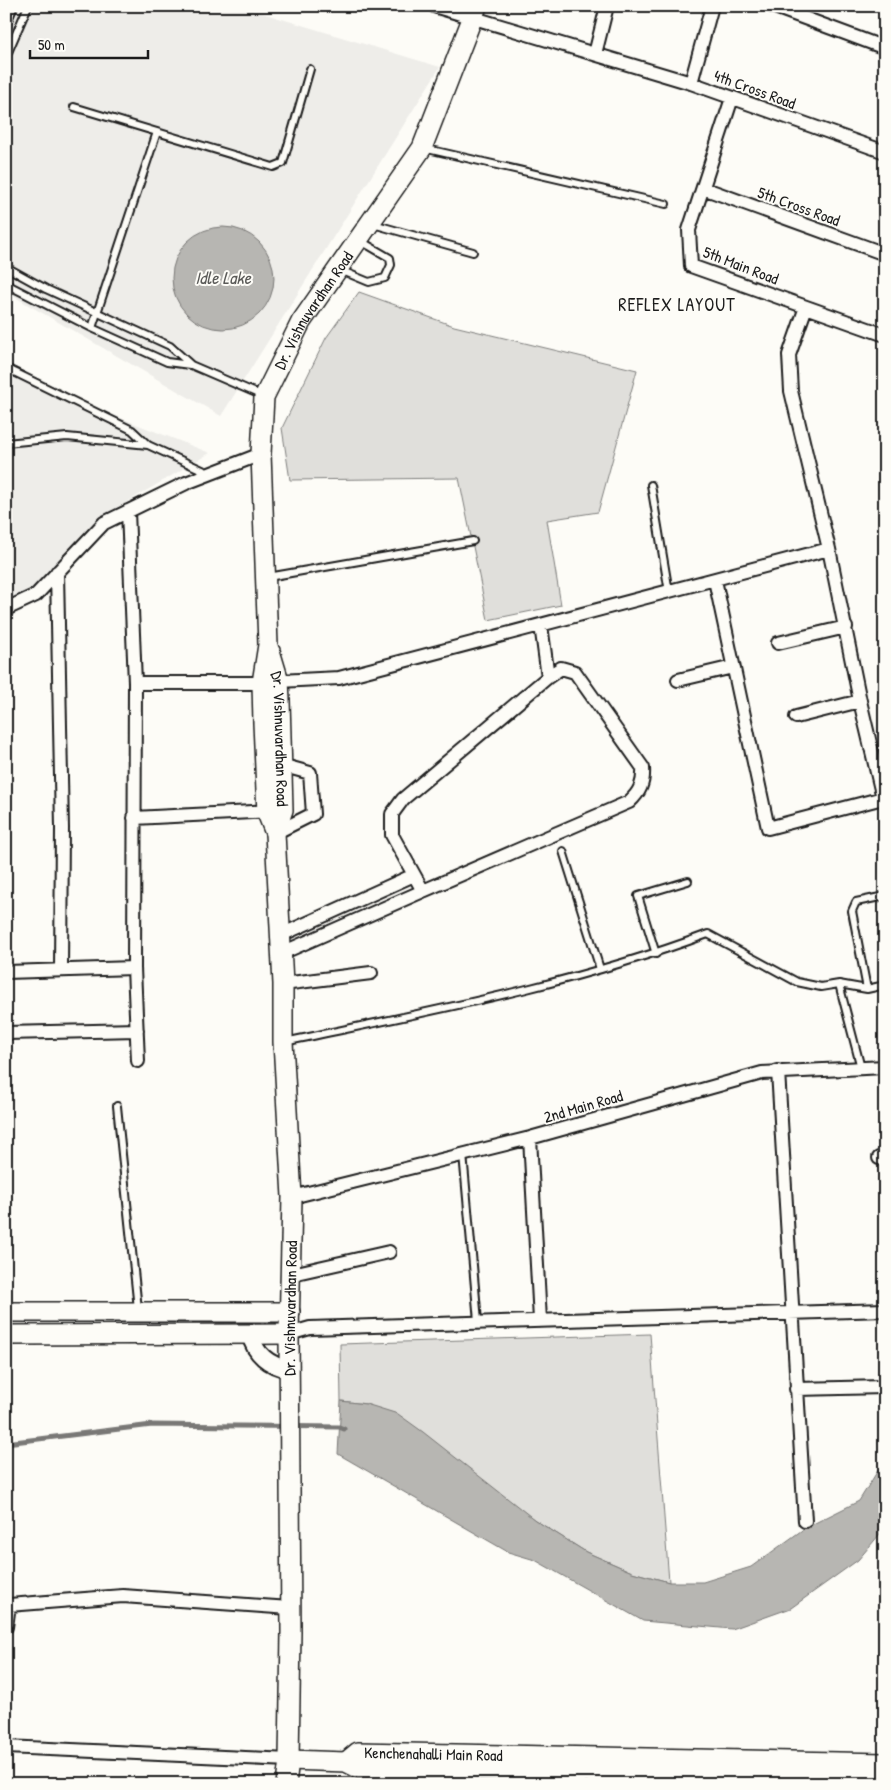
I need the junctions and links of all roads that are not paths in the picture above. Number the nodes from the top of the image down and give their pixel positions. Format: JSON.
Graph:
{"nodes":[{"id":1,"x":14,"y":6,"type":"edge"},
{"id":2,"x":28,"y":6,"type":"edge"},
{"id":3,"x":434,"y":6,"type":"edge"},
{"id":4,"x":607,"y":6,"type":"edge"},
{"id":5,"x":712,"y":6,"type":"edge"},
{"id":6,"x":772,"y":6,"type":"edge"},
{"id":7,"x":476,"y":12,"type":"edge"},
{"id":8,"x":6,"y":25,"type":"edge"},
{"id":9,"x":885,"y":48,"type":"edge"},
{"id":10,"x":595,"y":54,"type":"junction"},
{"id":11,"x":6,"y":57,"type":"edge"},
{"id":12,"x":310,"y":69,"type":"dead end"},
{"id":13,"x":690,"y":83,"type":"junction"},
{"id":14,"x":732,"y":98,"type":"junction"},
{"id":15,"x":74,"y":108,"type":"dead end"},
{"id":16,"x":157,"y":132,"type":"junction"},
{"id":17,"x":422,"y":148,"type":"junction"},
{"id":18,"x":885,"y":152,"type":"edge"},
{"id":19,"x":703,"y":188,"type":"junction"},
{"id":20,"x":666,"y":204,"type":"dead end"},
{"id":21,"x":370,"y":223,"type":"junction"},
{"id":22,"x":358,"y":239,"type":"junction"},
{"id":23,"x":473,"y":252,"type":"dead end"},
{"id":24,"x":885,"y":254,"type":"edge"},
{"id":25,"x":6,"y":266,"type":"edge"},
{"id":26,"x":337,"y":269,"type":"junction"},
{"id":27,"x":6,"y":284,"type":"edge"},
{"id":28,"x":806,"y":307,"type":"junction"},
{"id":29,"x":97,"y":312,"type":"junction"},
{"id":30,"x":92,"y":328,"type":"junction"},
{"id":31,"x":885,"y":335,"type":"edge"},
{"id":32,"x":191,"y":365,"type":"junction"},
{"id":33,"x":6,"y":368,"type":"edge"},
{"id":34,"x":264,"y":397,"type":"junction"},
{"id":35,"x":6,"y":443,"type":"edge"},
{"id":36,"x":148,"y":446,"type":"junction"},
{"id":37,"x":261,"y":454,"type":"junction"},
{"id":38,"x":210,"y":474,"type":"junction"},
{"id":39,"x":651,"y":485,"type":"dead end"},
{"id":40,"x":128,"y":511,"type":"junction"},
{"id":41,"x":473,"y":541,"type":"dead end"},
{"id":42,"x":829,"y":549,"type":"junction"},
{"id":43,"x":57,"y":572,"type":"junction"},
{"id":44,"x":267,"y":577,"type":"junction"},
{"id":45,"x":715,"y":580,"type":"junction"},
{"id":46,"x":669,"y":592,"type":"junction"},
{"id":47,"x":6,"y":609,"type":"edge"},
{"id":48,"x":541,"y":625,"type":"junction"},
{"id":49,"x":846,"y":627,"type":"junction"},
{"id":50,"x":778,"y":642,"type":"dead end"},
{"id":51,"x":733,"y":667,"type":"junction"},
{"id":52,"x":548,"y":677,"type":"junction"},
{"id":53,"x":678,"y":680,"type":"dead end"},
{"id":54,"x":270,"y":682,"type":"junction"},
{"id":55,"x":135,"y":683,"type":"junction"},
{"id":56,"x":860,"y":701,"type":"junction"},
{"id":57,"x":796,"y":717,"type":"dead end"},
{"id":58,"x":281,"y":765,"type":"junction"},
{"id":59,"x":884,"y":802,"type":"edge"},
{"id":60,"x":275,"y":811,"type":"junction"},
{"id":61,"x":134,"y":818,"type":"junction"},
{"id":62,"x":275,"y":833,"type":"junction"},
{"id":63,"x":563,"y":851,"type":"dead end"},
{"id":64,"x":414,"y":875,"type":"junction"},
{"id":65,"x":688,"y":880,"type":"dead end"},
{"id":66,"x":423,"y":890,"type":"junction"},
{"id":67,"x":885,"y":896,"type":"edge"},
{"id":68,"x":281,"y":944,"type":"junction"},
{"id":69,"x":656,"y":954,"type":"junction"},
{"id":70,"x":134,"y":968,"type":"junction"},
{"id":71,"x":600,"y":969,"type":"junction"},
{"id":72,"x":61,"y":970,"type":"junction"},
{"id":73,"x":6,"y":972,"type":"edge"},
{"id":74,"x":371,"y":973,"type":"dead end"},
{"id":75,"x":284,"y":984,"type":"junction"},
{"id":76,"x":839,"y":984,"type":"junction"},
{"id":77,"x":885,"y":985,"type":"edge"},
{"id":78,"x":867,"y":989,"type":"junction"},
{"id":79,"x":137,"y":1030,"type":"junction"},
{"id":80,"x":6,"y":1033,"type":"edge"},
{"id":81,"x":283,"y":1042,"type":"junction"},
{"id":82,"x":138,"y":1061,"type":"dead end"},
{"id":83,"x":885,"y":1066,"type":"edge"},
{"id":84,"x":861,"y":1068,"type":"junction"},
{"id":85,"x":778,"y":1071,"type":"junction"},
{"id":86,"x":118,"y":1106,"type":"dead end"},
{"id":87,"x":530,"y":1138,"type":"junction"},
{"id":88,"x":462,"y":1153,"type":"junction"},
{"id":89,"x":292,"y":1197,"type":"junction"},
{"id":90,"x":389,"y":1252,"type":"dead end"},
{"id":91,"x":292,"y":1274,"type":"junction"},
{"id":92,"x":885,"y":1310,"type":"edge"},
{"id":93,"x":6,"y":1312,"type":"edge"},
{"id":94,"x":138,"y":1312,"type":"junction"},
{"id":95,"x":290,"y":1312,"type":"junction"},
{"id":96,"x":791,"y":1313,"type":"junction"},
{"id":97,"x":540,"y":1320,"type":"junction"},
{"id":98,"x":478,"y":1321,"type":"junction"},
{"id":99,"x":310,"y":1328,"type":"junction"},
{"id":100,"x":250,"y":1334,"type":"junction"},
{"id":101,"x":289,"y":1334,"type":"junction"},
{"id":102,"x":6,"y":1335,"type":"edge"},
{"id":103,"x":289,"y":1369,"type":"junction"},
{"id":104,"x":885,"y":1387,"type":"edge"},
{"id":105,"x":796,"y":1389,"type":"junction"},
{"id":106,"x":805,"y":1521,"type":"dead end"},
{"id":107,"x":8,"y":1605,"type":"edge"},
{"id":108,"x":290,"y":1608,"type":"junction"},
{"id":109,"x":6,"y":1627,"type":"edge"},
{"id":110,"x":6,"y":1748,"type":"edge"},
{"id":111,"x":289,"y":1760,"type":"junction"},
{"id":112,"x":346,"y":1762,"type":"junction"},
{"id":113,"x":869,"y":1772,"type":"edge"},
{"id":114,"x":474,"y":1777,"type":"edge"},
{"id":115,"x":885,"y":1780,"type":"edge"},
{"id":116,"x":286,"y":1784,"type":"edge"}],
"edges":[{"from":1,"to":8,"type":"lane"},
{"from":2,"to":11,"type":"lane"},
{"from":3,"to":7,"type":"street"},
{"from":4,"to":10,"type":"street"},
{"from":5,"to":13,"type":"street","name":"4th Cross Road"},
{"from":6,"to":9,"type":"street"},
{"from":7,"to":10,"type":"street"},
{"from":7,"to":17,"type":"main road","name":"Dr. Vishnuvardhan Road"},
{"from":10,"to":13,"type":"street"},
{"from":12,"to":16,"type":"lane"},
{"from":13,"to":14,"type":"street","name":"4th Cross Road"},
{"from":14,"to":18,"type":"street","name":"4th Cross Road"},
{"from":14,"to":19,"type":"street","name":"5th Main Road"},
{"from":15,"to":16,"type":"lane"},
{"from":16,"to":29,"type":"lane"},
{"from":17,"to":20,"type":"lane"},
{"from":17,"to":21,"type":"main road","name":"Dr. Vishnuvardhan Road"},
{"from":19,"to":24,"type":"street","name":"5th Cross Road"},
{"from":19,"to":28,"type":"street","name":"5th Main Road"},
{"from":21,"to":22,"type":"main road","name":"Dr. Vishnuvardhan Road"},
{"from":21,"to":23,"type":"lane"},
{"from":22,"to":26,"type":"main road","name":"Dr. Vishnuvardhan Road"},
{"from":22,"to":26,"type":"lane"},
{"from":25,"to":29,"type":"lane"},
{"from":26,"to":34,"type":"main road","name":"Dr. Vishnuvardhan Road"},
{"from":27,"to":30,"type":"lane"},
{"from":28,"to":31,"type":"street","name":"5th Main Road"},
{"from":28,"to":42,"type":"street"},
{"from":29,"to":30,"type":"lane"},
{"from":29,"to":32,"type":"lane"},
{"from":30,"to":32,"type":"lane"},
{"from":32,"to":34,"type":"lane"},
{"from":33,"to":36,"type":"lane"},
{"from":34,"to":37,"type":"main road","name":"Dr. Vishnuvardhan Road"},
{"from":35,"to":36,"type":"lane"},
{"from":36,"to":38,"type":"lane"},
{"from":37,"to":38,"type":"street"},
{"from":37,"to":44,"type":"main road","name":"Dr. Vishnuvardhan Road"},
{"from":38,"to":40,"type":"street"},
{"from":39,"to":46,"type":"lane"},
{"from":40,"to":43,"type":"street"},
{"from":40,"to":55,"type":"street"},
{"from":41,"to":44,"type":"lane"},
{"from":42,"to":45,"type":"street"},
{"from":42,"to":49,"type":"street"},
{"from":43,"to":47,"type":"street"},
{"from":43,"to":72,"type":"street"},
{"from":44,"to":54,"type":"main road","name":"Dr. Vishnuvardhan Road"},
{"from":45,"to":46,"type":"street"},
{"from":45,"to":51,"type":"street"},
{"from":46,"to":48,"type":"street"},
{"from":48,"to":52,"type":"street"},
{"from":48,"to":54,"type":"street"},
{"from":49,"to":50,"type":"street"},
{"from":49,"to":56,"type":"street"},
{"from":51,"to":53,"type":"street"},
{"from":51,"to":59,"type":"street"},
{"from":52,"to":64,"type":"street"},
{"from":52,"to":66,"type":"street"},
{"from":54,"to":55,"type":"street"},
{"from":54,"to":58,"type":"main road","name":"Dr. Vishnuvardhan Road"},
{"from":54,"to":60,"type":"main road","name":"Dr. Vishnuvardhan Road"},
{"from":55,"to":61,"type":"street"},
{"from":56,"to":57,"type":"street"},
{"from":56,"to":59,"type":"street"},
{"from":58,"to":60,"type":"main road","name":"Dr. Vishnuvardhan Road"},
{"from":58,"to":62,"type":"street"},
{"from":60,"to":61,"type":"street"},
{"from":60,"to":62,"type":"main road","name":"Dr. Vishnuvardhan Road"},
{"from":61,"to":70,"type":"street"},
{"from":62,"to":68,"type":"main road","name":"Dr. Vishnuvardhan Road"},
{"from":63,"to":71,"type":"lane"},
{"from":64,"to":66,"type":"street"},
{"from":64,"to":68,"type":"street"},
{"from":65,"to":69,"type":"lane"},
{"from":66,"to":68,"type":"street"},
{"from":67,"to":78,"type":"lane"},
{"from":68,"to":75,"type":"main road","name":"Dr. Vishnuvardhan Road"},
{"from":69,"to":71,"type":"lane"},
{"from":69,"to":76,"type":"lane"},
{"from":70,"to":72,"type":"street"},
{"from":70,"to":79,"type":"street"},
{"from":71,"to":81,"type":"lane"},
{"from":72,"to":73,"type":"street"},
{"from":74,"to":75,"type":"street"},
{"from":75,"to":81,"type":"main road","name":"Dr. Vishnuvardhan Road"},
{"from":76,"to":78,"type":"lane"},
{"from":76,"to":84,"type":"lane"},
{"from":77,"to":78,"type":"lane"},
{"from":79,"to":80,"type":"street"},
{"from":79,"to":82,"type":"street"},
{"from":81,"to":89,"type":"main road","name":"Dr. Vishnuvardhan Road"},
{"from":83,"to":84,"type":"street","name":"2nd Main Road"},
{"from":84,"to":85,"type":"street","name":"2nd Main Road"},
{"from":85,"to":87,"type":"street","name":"2nd Main Road"},
{"from":85,"to":96,"type":"street"},
{"from":86,"to":94,"type":"lane"},
{"from":87,"to":88,"type":"street","name":"2nd Main Road"},
{"from":87,"to":97,"type":"street"},
{"from":88,"to":89,"type":"street","name":"2nd Main Road"},
{"from":88,"to":98,"type":"lane"},
{"from":89,"to":91,"type":"main road","name":"Dr. Vishnuvardhan Road"},
{"from":90,"to":91,"type":"street"},
{"from":91,"to":95,"type":"main road","name":"Dr. Vishnuvardhan Road"},
{"from":92,"to":96,"type":"street"},
{"from":93,"to":94,"type":"main road"},
{"from":94,"to":95,"type":"main road"},
{"from":95,"to":99,"type":"street"},
{"from":95,"to":101,"type":"main road","name":"Dr. Vishnuvardhan Road"},
{"from":96,"to":97,"type":"street"},
{"from":96,"to":105,"type":"street"},
{"from":97,"to":98,"type":"street"},
{"from":98,"to":99,"type":"street"},
{"from":99,"to":101,"type":"street"},
{"from":100,"to":101,"type":"main road"},
{"from":100,"to":102,"type":"main road"},
{"from":100,"to":103,"type":"street"},
{"from":101,"to":103,"type":"main road","name":"Dr. Vishnuvardhan Road"},
{"from":103,"to":108,"type":"main road","name":"Dr. Vishnuvardhan Road"},
{"from":104,"to":105,"type":"street"},
{"from":105,"to":106,"type":"street"},
{"from":107,"to":108,"type":"street"},
{"from":107,"to":109,"type":"street"},
{"from":108,"to":111,"type":"main road","name":"Dr. Vishnuvardhan Road"},
{"from":110,"to":111,"type":"street"},
{"from":111,"to":112,"type":"main road"},
{"from":111,"to":116,"type":"main road","name":"Dr. Vishnuvardhan Road"},
{"from":112,"to":113,"type":"main road","name":"Kenchenahalli Main Road"},
{"from":112,"to":114,"type":"main road","name":"Kenchenahalli Main Road"},
{"from":113,"to":114,"type":"main road","name":"Kenchenahalli Main Road"},
{"from":113,"to":115,"type":"main road","name":"Kenchenahalli Main Road"}]}
